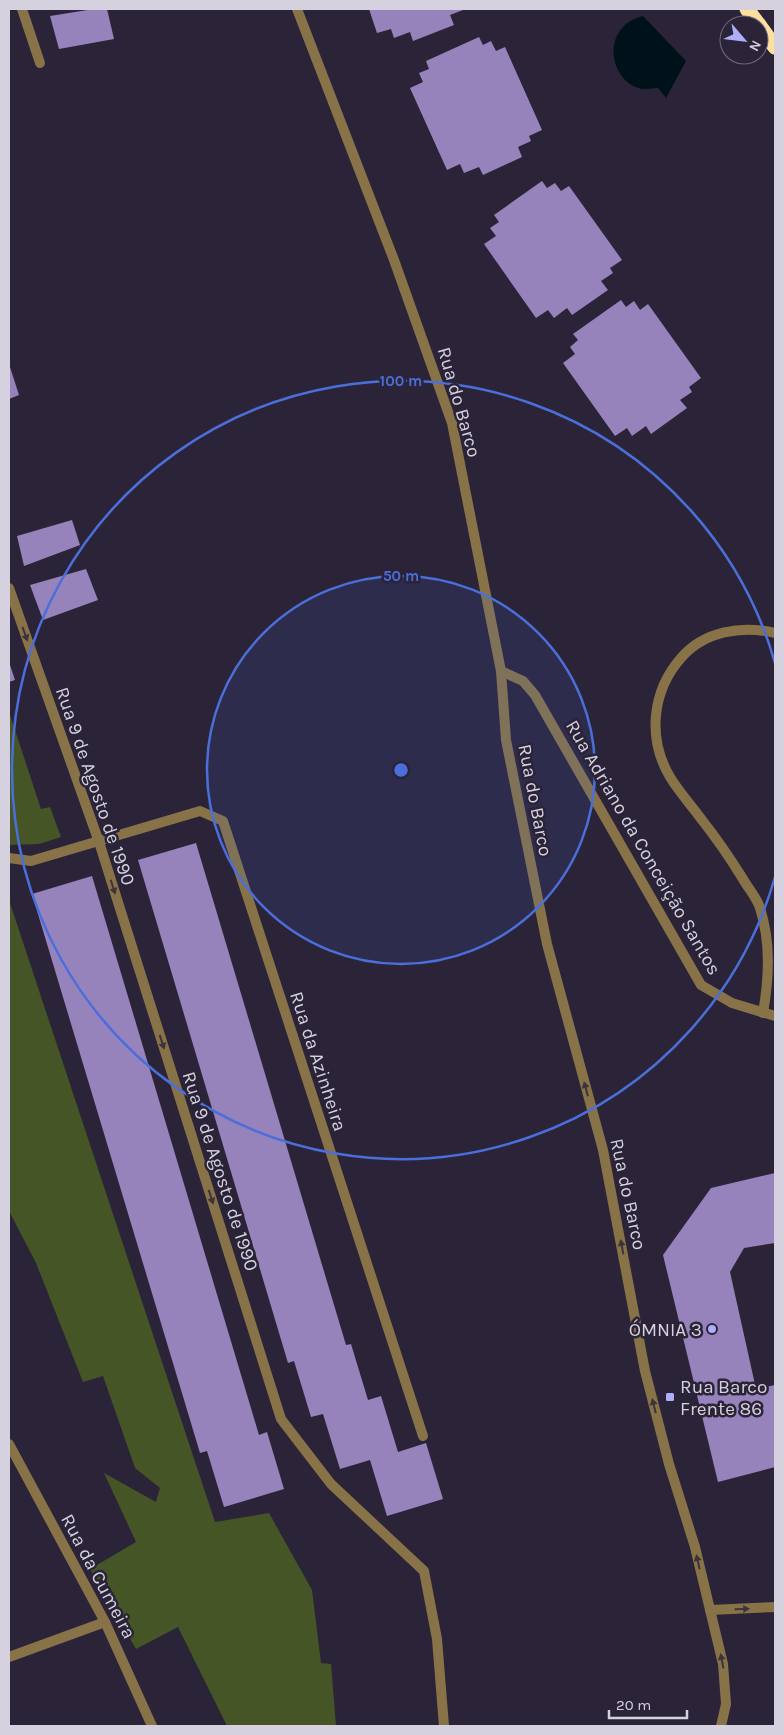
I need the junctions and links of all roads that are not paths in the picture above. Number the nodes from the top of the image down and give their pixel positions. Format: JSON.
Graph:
{"nodes":[{"id":1,"x":22,"y":9,"type":"edge"},
{"id":2,"x":297,"y":9,"type":"edge"},
{"id":3,"x":40,"y":63,"type":"dead end"},
{"id":4,"x":9,"y":588,"type":"edge"},
{"id":5,"x":775,"y":633,"type":"edge"},
{"id":6,"x":500,"y":671,"type":"junction"},
{"id":7,"x":99,"y":842,"type":"junction"},
{"id":8,"x":9,"y":858,"type":"edge"},
{"id":9,"x":763,"y":1013,"type":"junction"},
{"id":10,"x":775,"y":1016,"type":"edge"},
{"id":11,"x":423,"y":1436,"type":"dead end"},
{"id":12,"x":9,"y":1444,"type":"edge"},
{"id":13,"x":775,"y":1607,"type":"edge"},
{"id":14,"x":710,"y":1610,"type":"junction"},
{"id":15,"x":105,"y":1622,"type":"junction"},
{"id":16,"x":9,"y":1658,"type":"edge"},
{"id":17,"x":152,"y":1726,"type":"edge"},
{"id":18,"x":444,"y":1726,"type":"edge"},
{"id":19,"x":721,"y":1726,"type":"edge"}],
"edges":[{"from":1,"to":3,"type":"street"},
{"from":2,"to":6,"type":"street","name":"Rua do Barco"},
{"from":4,"to":7,"type":"street","name":"Rua 9 de Agosto de 1990","one_way":true},
{"from":5,"to":9,"type":"street"},
{"from":6,"to":9,"type":"street","name":"Rua Adriano da Conceição Santos"},
{"from":14,"to":6,"type":"street","name":"Rua do Barco","one_way":true},
{"from":7,"to":8,"type":"street","name":"Rua da Azinheira"},
{"from":7,"to":11,"type":"street","name":"Rua da Azinheira"},
{"from":7,"to":18,"type":"street","name":"Rua 9 de Agosto de 1990","one_way":true},
{"from":9,"to":10,"type":"street","name":"Rua Adriano da Conceição Santos"},
{"from":12,"to":15,"type":"street","name":"Rua da Cumeira"},
{"from":14,"to":13,"type":"street","one_way":true},
{"from":19,"to":14,"type":"street","name":"Rua do Barco","one_way":true},
{"from":15,"to":16,"type":"street"},
{"from":15,"to":17,"type":"street","name":"Rua da Cumeira"}]}
